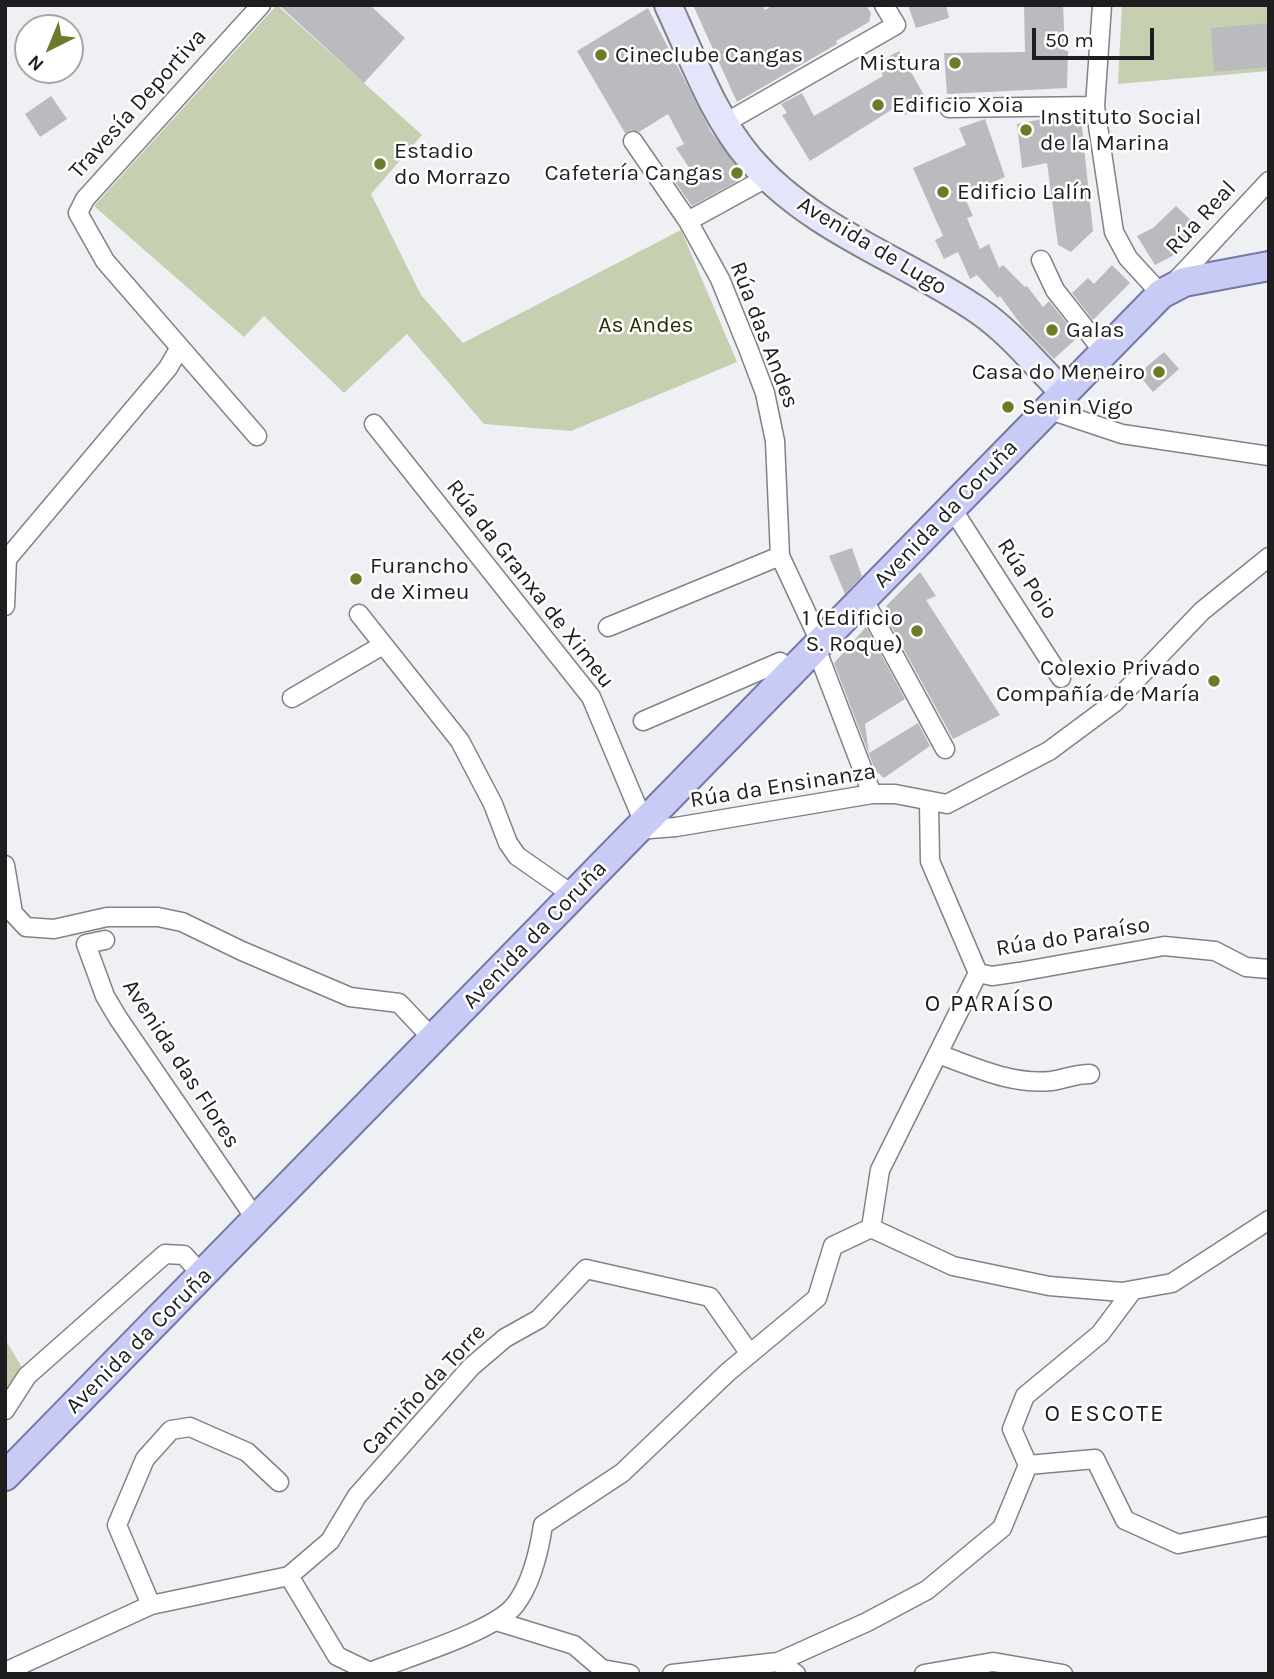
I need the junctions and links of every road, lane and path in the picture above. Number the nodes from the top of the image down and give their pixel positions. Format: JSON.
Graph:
{"nodes":[{"id":1,"x":261,"y":5,"type":"edge"},
{"id":2,"x":668,"y":5,"type":"edge"},
{"id":3,"x":884,"y":5,"type":"edge"},
{"id":4,"x":1102,"y":5,"type":"edge"},
{"id":5,"x":1095,"y":106,"type":"junction"},
{"id":6,"x":949,"y":108,"type":"dead end"},
{"id":7,"x":724,"y":123,"type":"junction"},
{"id":8,"x":633,"y":141,"type":"dead end"},
{"id":9,"x":768,"y":177,"type":"junction"},
{"id":10,"x":1269,"y":181,"type":"edge"},
{"id":11,"x":688,"y":221,"type":"junction"},
{"id":12,"x":1041,"y":260,"type":"dead end"},
{"id":13,"x":1269,"y":266,"type":"edge"},
{"id":14,"x":1165,"y":291,"type":"junction"},
{"id":15,"x":179,"y":349,"type":"junction"},
{"id":16,"x":1103,"y":351,"type":"junction"},
{"id":17,"x":1055,"y":400,"type":"junction"},
{"id":18,"x":374,"y":424,"type":"dead end"},
{"id":19,"x":257,"y":436,"type":"dead end"},
{"id":20,"x":1269,"y":456,"type":"edge"},
{"id":21,"x":951,"y":507,"type":"junction"},
{"id":22,"x":11,"y":542,"type":"edge"},
{"id":23,"x":780,"y":556,"type":"junction"},
{"id":24,"x":1269,"y":557,"type":"edge"},
{"id":25,"x":864,"y":600,"type":"junction"},
{"id":26,"x":5,"y":606,"type":"edge"},
{"id":27,"x":359,"y":614,"type":"dead end"},
{"id":28,"x":608,"y":627,"type":"dead end"},
{"id":29,"x":383,"y":645,"type":"junction"},
{"id":30,"x":819,"y":646,"type":"junction"},
{"id":31,"x":792,"y":673,"type":"junction"},
{"id":32,"x":1060,"y":678,"type":"dead end"},
{"id":33,"x":292,"y":698,"type":"dead end"},
{"id":34,"x":643,"y":721,"type":"dead end"},
{"id":35,"x":945,"y":749,"type":"dead end"},
{"id":36,"x":872,"y":794,"type":"junction"},
{"id":37,"x":929,"y":803,"type":"junction"},
{"id":38,"x":641,"y":826,"type":"junction"},
{"id":39,"x":5,"y":865,"type":"edge"},
{"id":40,"x":573,"y":895,"type":"junction"},
{"id":41,"x":105,"y":940,"type":"dead end"},
{"id":42,"x":1269,"y":970,"type":"edge"},
{"id":43,"x":978,"y":973,"type":"junction"},
{"id":44,"x":433,"y":1039,"type":"junction"},
{"id":45,"x":938,"y":1054,"type":"junction"},
{"id":46,"x":1090,"y":1074,"type":"dead end"},
{"id":47,"x":1269,"y":1220,"type":"edge"},
{"id":48,"x":257,"y":1221,"type":"junction"},
{"id":49,"x":871,"y":1228,"type":"junction"},
{"id":50,"x":203,"y":1276,"type":"junction"},
{"id":51,"x":1133,"y":1290,"type":"junction"},
{"id":52,"x":750,"y":1354,"type":"junction"},
{"id":53,"x":5,"y":1410,"type":"edge"},
{"id":54,"x":1028,"y":1465,"type":"junction"},
{"id":55,"x":5,"y":1476,"type":"edge"},
{"id":56,"x":279,"y":1482,"type":"dead end"},
{"id":57,"x":1269,"y":1526,"type":"edge"},
{"id":58,"x":289,"y":1576,"type":"junction"},
{"id":59,"x":151,"y":1605,"type":"junction"},
{"id":60,"x":496,"y":1621,"type":"junction"},
{"id":61,"x":778,"y":1662,"type":"junction"},
{"id":62,"x":405,"y":1666,"type":"edge"},
{"id":63,"x":344,"y":1668,"type":"edge"},
{"id":64,"x":5,"y":1672,"type":"edge"},
{"id":65,"x":630,"y":1674,"type":"edge"},
{"id":66,"x":672,"y":1674,"type":"edge"},
{"id":67,"x":796,"y":1674,"type":"edge"},
{"id":68,"x":924,"y":1674,"type":"edge"},
{"id":69,"x":1063,"y":1674,"type":"edge"}],
"edges":[{"from":1,"to":15,"type":"street","name":"Travesía Deportiva"},
{"from":2,"to":7,"type":"street","name":"Avenida de Lugo"},
{"from":3,"to":7,"type":"street"},
{"from":4,"to":5,"type":"street"},
{"from":5,"to":6,"type":"street"},
{"from":5,"to":14,"type":"street"},
{"from":7,"to":9,"type":"street","name":"Avenida de Lugo"},
{"from":8,"to":11,"type":"street","name":"Rúa das Andes"},
{"from":9,"to":11,"type":"street"},
{"from":9,"to":17,"type":"street","name":"Avenida de Lugo"},
{"from":10,"to":14,"type":"street","name":"Rúa Real"},
{"from":11,"to":23,"type":"street","name":"Rúa das Andes"},
{"from":12,"to":16,"type":"street"},
{"from":13,"to":14,"type":"main road"},
{"from":14,"to":16,"type":"main road","name":"Avenida da Coruña"},
{"from":15,"to":19,"type":"street","name":"Travesía Deportiva"},
{"from":15,"to":22,"type":"street"},
{"from":16,"to":17,"type":"main road","name":"Avenida da Coruña"},
{"from":17,"to":20,"type":"street"},
{"from":17,"to":21,"type":"main road","name":"Avenida da Coruña"},
{"from":18,"to":38,"type":"street","name":"Rúa da Granxa de Ximeu"},
{"from":21,"to":25,"type":"main road","name":"Avenida da Coruña"},
{"from":21,"to":32,"type":"street","name":"Rúa Poio"},
{"from":22,"to":26,"type":"street"},
{"from":23,"to":28,"type":"street"},
{"from":23,"to":30,"type":"street","name":"Rúa das Andes"},
{"from":24,"to":37,"type":"street","name":"Rúa da Ensinanza"},
{"from":25,"to":30,"type":"main road","name":"Avenida da Coruña"},
{"from":25,"to":35,"type":"street"},
{"from":27,"to":29,"type":"street"},
{"from":29,"to":33,"type":"street"},
{"from":29,"to":40,"type":"street"},
{"from":30,"to":31,"type":"main road","name":"Avenida da Coruña"},
{"from":30,"to":36,"type":"street","name":"Rúa das Andes"},
{"from":31,"to":34,"type":"street"},
{"from":31,"to":38,"type":"main road","name":"Avenida da Coruña"},
{"from":36,"to":37,"type":"street","name":"Rúa da Ensinanza"},
{"from":36,"to":38,"type":"street","name":"Rúa da Ensinanza"},
{"from":37,"to":43,"type":"street","name":"Rúa do Paraíso"},
{"from":38,"to":40,"type":"main road","name":"Avenida da Coruña"},
{"from":39,"to":44,"type":"street"},
{"from":40,"to":44,"type":"main road","name":"Avenida da Coruña"},
{"from":41,"to":48,"type":"street","name":"Avenida das Flores"},
{"from":42,"to":43,"type":"street","name":"Rúa do Paraíso"},
{"from":43,"to":45,"type":"street"},
{"from":44,"to":48,"type":"main road","name":"Avenida da Coruña"},
{"from":45,"to":46,"type":"street"},
{"from":45,"to":49,"type":"street"},
{"from":47,"to":51,"type":"street"},
{"from":48,"to":50,"type":"main road","name":"Avenida da Coruña"},
{"from":49,"to":51,"type":"street"},
{"from":49,"to":52,"type":"street"},
{"from":50,"to":53,"type":"street"},
{"from":50,"to":55,"type":"main road","name":"Avenida da Coruña"},
{"from":51,"to":54,"type":"street"},
{"from":52,"to":58,"type":"street","name":"Camiño da Torre"},
{"from":52,"to":60,"type":"street"},
{"from":54,"to":57,"type":"street"},
{"from":54,"to":61,"type":"street"},
{"from":56,"to":59,"type":"street"},
{"from":58,"to":59,"type":"street"},
{"from":58,"to":63,"type":"street"},
{"from":59,"to":64,"type":"street"},
{"from":60,"to":62,"type":"street"},
{"from":60,"to":65,"type":"street"},
{"from":61,"to":66,"type":"street"},
{"from":61,"to":67,"type":"street"},
{"from":62,"to":63,"type":"street"},
{"from":68,"to":69,"type":"street"}]}
